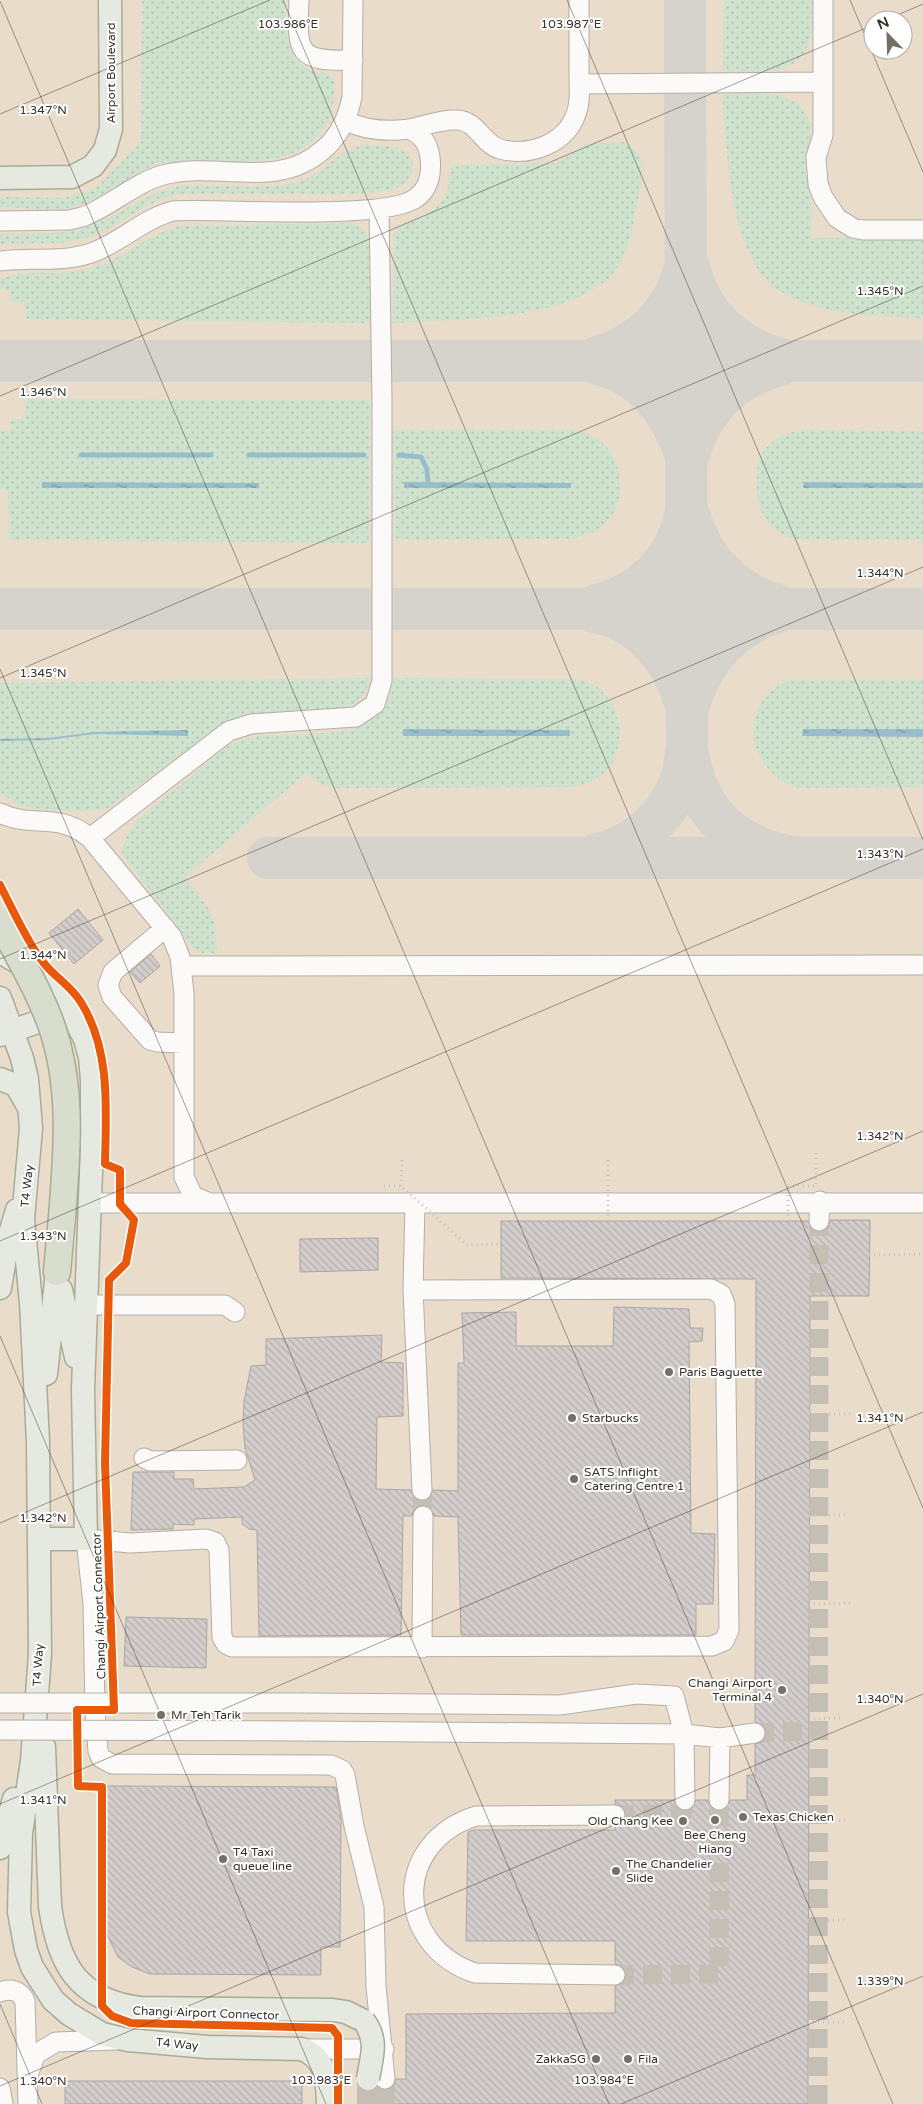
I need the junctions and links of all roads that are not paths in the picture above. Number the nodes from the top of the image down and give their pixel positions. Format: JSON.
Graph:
{"nodes":[{"id":1,"x":99,"y":0,"type":"edge"},
{"id":2,"x":110,"y":0,"type":"edge"},
{"id":3,"x":299,"y":0,"type":"edge"},
{"id":4,"x":353,"y":0,"type":"edge"},
{"id":5,"x":579,"y":0,"type":"edge"},
{"id":6,"x":823,"y":0,"type":"edge"},
{"id":7,"x":353,"y":60,"type":"junction"},
{"id":8,"x":823,"y":82,"type":"junction"},
{"id":9,"x":579,"y":84,"type":"junction"},
{"id":10,"x":346,"y":121,"type":"junction"},
{"id":11,"x":409,"y":129,"type":"junction"},
{"id":12,"x":5,"y":173,"type":"edge"},
{"id":13,"x":378,"y":210,"type":"junction"},
{"id":14,"x":6,"y":221,"type":"edge"},
{"id":15,"x":923,"y":230,"type":"edge"},
{"id":16,"x":0,"y":261,"type":"edge"},
{"id":17,"x":0,"y":813,"type":"edge"},
{"id":18,"x":90,"y":838,"type":"junction"},
{"id":19,"x":0,"y":921,"type":"edge"},
{"id":20,"x":166,"y":928,"type":"junction"},
{"id":21,"x":0,"y":952,"type":"edge"},
{"id":22,"x":182,"y":966,"type":"junction"},
{"id":23,"x":923,"y":966,"type":"edge"},
{"id":24,"x":0,"y":998,"type":"edge"},
{"id":25,"x":76,"y":1018,"type":"junction"},
{"id":26,"x":6,"y":1032,"type":"edge"},
{"id":27,"x":183,"y":1043,"type":"junction"},
{"id":28,"x":0,"y":1079,"type":"edge"},
{"id":29,"x":30,"y":1111,"type":"junction"},
{"id":30,"x":28,"y":1176,"type":"junction"},
{"id":31,"x":820,"y":1201,"type":"junction"},
{"id":32,"x":91,"y":1203,"type":"junction"},
{"id":33,"x":214,"y":1204,"type":"junction"},
{"id":34,"x":414,"y":1204,"type":"junction"},
{"id":35,"x":921,"y":1204,"type":"edge"},
{"id":36,"x":819,"y":1220,"type":"tunnel mouth"},
{"id":37,"x":57,"y":1272,"type":"junction"},
{"id":38,"x":0,"y":1288,"type":"edge"},
{"id":39,"x":413,"y":1290,"type":"junction"},
{"id":40,"x":86,"y":1305,"type":"junction"},
{"id":41,"x":235,"y":1312,"type":"dead end"},
{"id":42,"x":83,"y":1388,"type":"junction"},
{"id":43,"x":38,"y":1442,"type":"junction"},
{"id":44,"x":144,"y":1458,"type":"dead end"},
{"id":45,"x":237,"y":1460,"type":"dead end"},
{"id":46,"x":422,"y":1490,"type":"tunnel mouth"},
{"id":47,"x":422,"y":1516,"type":"tunnel mouth"},
{"id":48,"x":39,"y":1539,"type":"junction"},
{"id":49,"x":86,"y":1539,"type":"junction"},
{"id":50,"x":422,"y":1648,"type":"junction"},
{"id":51,"x":40,"y":1654,"type":"junction"},
{"id":52,"x":0,"y":1703,"type":"edge"},
{"id":53,"x":35,"y":1715,"type":"junction"},
{"id":54,"x":0,"y":1730,"type":"edge"},
{"id":55,"x":755,"y":1733,"type":"tunnel mouth"},
{"id":56,"x":684,"y":1734,"type":"junction"},
{"id":57,"x":720,"y":1738,"type":"junction"},
{"id":58,"x":685,"y":1800,"type":"dead end"},
{"id":59,"x":719,"y":1800,"type":"tunnel mouth"},
{"id":60,"x":615,"y":1815,"type":"tunnel mouth"},
{"id":61,"x":0,"y":1848,"type":"edge"},
{"id":62,"x":615,"y":1974,"type":"tunnel mouth"},
{"id":63,"x":0,"y":1992,"type":"edge"},
{"id":64,"x":128,"y":2040,"type":"junction"},
{"id":65,"x":302,"y":2049,"type":"junction"},
{"id":66,"x":384,"y":2049,"type":"junction"},
{"id":67,"x":377,"y":2079,"type":"joint"},
{"id":68,"x":27,"y":2081,"type":"junction"},
{"id":69,"x":0,"y":2088,"type":"edge"},
{"id":70,"x":3,"y":2104,"type":"edge"},
{"id":71,"x":28,"y":2104,"type":"edge"},
{"id":72,"x":328,"y":2104,"type":"edge"}],
"edges":[{"from":1,"to":12,"type":"main road","name":"Airport Boulevard"},
{"from":2,"to":12,"type":"main road","name":"Airport Boulevard"},
{"from":3,"to":7,"type":"lane"},
{"from":4,"to":7,"type":"lane"},
{"from":5,"to":9,"type":"lane"},
{"from":6,"to":8,"type":"lane"},
{"from":7,"to":10,"type":"lane"},
{"from":8,"to":9,"type":"lane"},
{"from":8,"to":15,"type":"lane"},
{"from":9,"to":11,"type":"lane"},
{"from":10,"to":11,"type":"lane"},
{"from":10,"to":14,"type":"lane"},
{"from":11,"to":13,"type":"lane"},
{"from":13,"to":16,"type":"lane"},
{"from":13,"to":18,"type":"lane"},
{"from":17,"to":18,"type":"lane"},
{"from":18,"to":20,"type":"lane"},
{"from":19,"to":37,"type":"highway","bridge":true},
{"from":20,"to":22,"type":"lane"},
{"from":20,"to":27,"type":"lane"},
{"from":21,"to":25,"type":"main road"},
{"from":22,"to":23,"type":"lane"},
{"from":22,"to":27,"type":"lane"},
{"from":24,"to":26,"type":"main road","name":"T4 Way"},
{"from":25,"to":26,"type":"main road"},
{"from":25,"to":32,"type":"main road"},
{"from":26,"to":29,"type":"main road","name":"T4 Way"},
{"from":27,"to":33,"type":"lane"},
{"from":28,"to":29,"type":"main road"},
{"from":29,"to":30,"type":"main road","name":"T4 Way"},
{"from":30,"to":38,"type":"main road"},
{"from":30,"to":43,"type":"main road","name":"T4 Way"},
{"from":31,"to":34,"type":"lane"},
{"from":31,"to":35,"type":"lane"},
{"from":31,"to":36,"type":"lane"},
{"from":32,"to":33,"type":"lane"},
{"from":32,"to":40,"type":"main road"},
{"from":33,"to":34,"type":"lane"},
{"from":34,"to":39,"type":"lane"},
{"from":37,"to":42,"type":"main road"},
{"from":37,"to":43,"type":"main road"},
{"from":39,"to":46,"type":"lane"},
{"from":39,"to":50,"type":"lane"},
{"from":40,"to":41,"type":"lane"},
{"from":40,"to":42,"type":"main road"},
{"from":42,"to":49,"type":"main road"},
{"from":43,"to":48,"type":"main road","name":"T4 Way"},
{"from":44,"to":45,"type":"lane"},
{"from":47,"to":50,"type":"lane"},
{"from":48,"to":49,"type":"main road"},
{"from":48,"to":51,"type":"main road","name":"T4 Way"},
{"from":49,"to":50,"type":"lane"},
{"from":49,"to":66,"type":"lane"},
{"from":51,"to":53,"type":"main road","name":"T4 Way"},
{"from":51,"to":67,"type":"main road","bridge":true},
{"from":52,"to":56,"type":"lane","bridge":true},
{"from":53,"to":61,"type":"main road"},
{"from":53,"to":64,"type":"main road","name":"T4 Way"},
{"from":54,"to":56,"type":"lane","bridge":true},
{"from":55,"to":57,"type":"lane"},
{"from":56,"to":57,"type":"lane"},
{"from":56,"to":58,"type":"lane"},
{"from":57,"to":59,"type":"lane"},
{"from":60,"to":62,"type":"lane"},
{"from":63,"to":68,"type":"lane"},
{"from":64,"to":65,"type":"main road","name":"T4 Way"},
{"from":64,"to":68,"type":"lane"},
{"from":65,"to":66,"type":"lane"},
{"from":65,"to":72,"type":"main road"},
{"from":66,"to":67,"type":"lane"},
{"from":68,"to":71,"type":"lane"},
{"from":69,"to":70,"type":"lane"}]}
